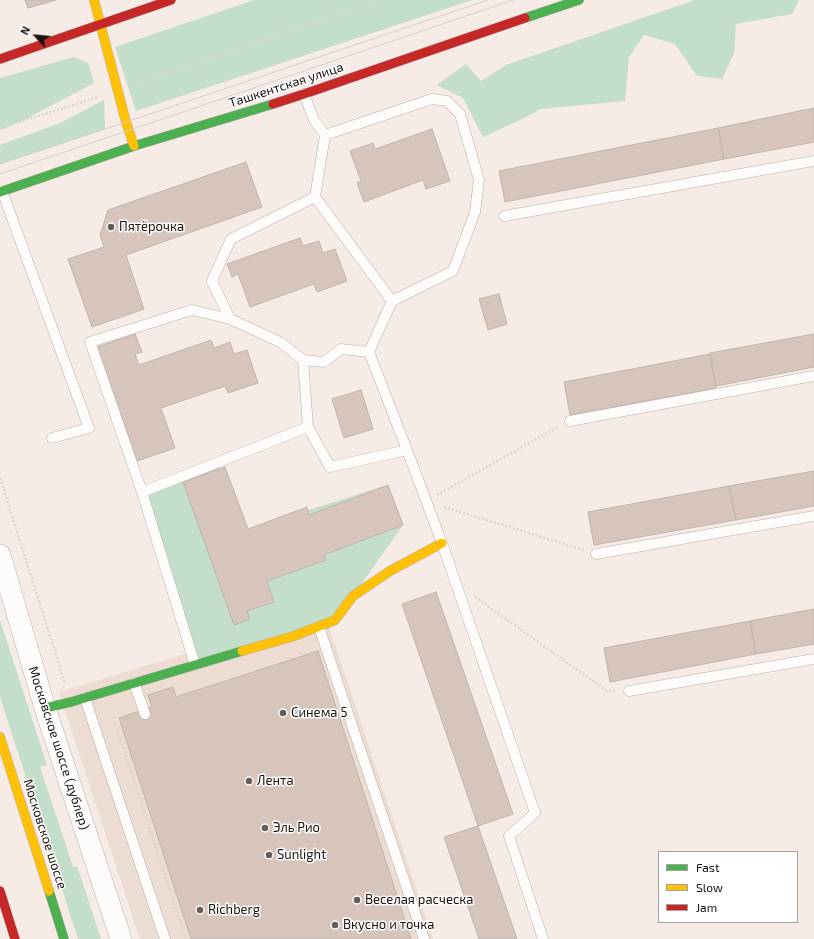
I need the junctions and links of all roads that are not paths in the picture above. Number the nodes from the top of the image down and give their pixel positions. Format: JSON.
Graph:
{"nodes":[{"id":1,"x":94,"y":0,"type":"edge"},
{"id":2,"x":172,"y":0,"type":"edge"},
{"id":3,"x":579,"y":0,"type":"edge"},
{"id":4,"x":100,"y":24,"type":"junction"},
{"id":5,"x":0,"y":59,"type":"edge"},
{"id":6,"x":304,"y":94,"type":"junction"},
{"id":7,"x":326,"y":135,"type":"junction"},
{"id":8,"x":134,"y":146,"type":"junction"},
{"id":9,"x":814,"y":161,"type":"edge"},
{"id":10,"x":1,"y":191,"type":"edge"},
{"id":11,"x":315,"y":197,"type":"junction"},
{"id":12,"x":504,"y":216,"type":"dead end"},
{"id":13,"x":392,"y":301,"type":"junction"},
{"id":14,"x":230,"y":319,"type":"junction"},
{"id":15,"x":369,"y":352,"type":"junction"},
{"id":16,"x":303,"y":360,"type":"junction"},
{"id":17,"x":814,"y":376,"type":"edge"},
{"id":18,"x":570,"y":421,"type":"road end"},
{"id":19,"x":308,"y":427,"type":"junction"},
{"id":20,"x":52,"y":438,"type":"dead end"},
{"id":21,"x":407,"y":450,"type":"junction"},
{"id":22,"x":142,"y":492,"type":"junction"},
{"id":23,"x":814,"y":516,"type":"edge"},
{"id":24,"x":442,"y":543,"type":"junction"},
{"id":25,"x":596,"y":554,"type":"road end"},
{"id":26,"x":0,"y":555,"type":"edge"},
{"id":27,"x":319,"y":627,"type":"junction"},
{"id":28,"x":814,"y":660,"type":"edge"},
{"id":29,"x":195,"y":665,"type":"junction"},
{"id":30,"x":134,"y":683,"type":"junction"},
{"id":31,"x":629,"y":691,"type":"road end"},
{"id":32,"x":85,"y":698,"type":"junction"},
{"id":33,"x":45,"y":708,"type":"junction"},
{"id":34,"x":145,"y":714,"type":"dead end"},
{"id":35,"x":0,"y":737,"type":"edge"},
{"id":36,"x":0,"y":891,"type":"edge"},
{"id":37,"x":15,"y":939,"type":"edge"},
{"id":38,"x":64,"y":939,"type":"edge"},
{"id":39,"x":121,"y":939,"type":"edge"},
{"id":40,"x":164,"y":939,"type":"edge"},
{"id":41,"x":424,"y":939,"type":"edge"},
{"id":42,"x":543,"y":939,"type":"edge"}],
"edges":[{"from":1,"to":4,"type":"main road"},
{"from":2,"to":4,"type":"main road"},
{"from":3,"to":6,"type":"main road","name":"Ташкентская улица"},
{"from":4,"to":5,"type":"main road"},
{"from":4,"to":8,"type":"main road"},
{"from":6,"to":7,"type":"lane"},
{"from":6,"to":8,"type":"main road","name":"Ташкентская улица"},
{"from":7,"to":11,"type":"lane"},
{"from":7,"to":13,"type":"lane"},
{"from":8,"to":10,"type":"main road","name":"Ташкентская улица"},
{"from":9,"to":12,"type":"lane"},
{"from":10,"to":20,"type":"lane"},
{"from":11,"to":13,"type":"lane"},
{"from":11,"to":14,"type":"lane"},
{"from":13,"to":15,"type":"lane"},
{"from":14,"to":16,"type":"lane"},
{"from":14,"to":22,"type":"lane"},
{"from":15,"to":16,"type":"lane"},
{"from":15,"to":21,"type":"lane"},
{"from":16,"to":19,"type":"lane"},
{"from":17,"to":18,"type":"lane"},
{"from":19,"to":21,"type":"lane"},
{"from":19,"to":22,"type":"lane"},
{"from":21,"to":24,"type":"lane"},
{"from":22,"to":29,"type":"lane"},
{"from":23,"to":25,"type":"lane"},
{"from":24,"to":27,"type":"main road"},
{"from":24,"to":42,"type":"lane"},
{"from":26,"to":33,"type":"street","name":"Московское шоссе (дублер)"},
{"from":27,"to":29,"type":"main road"},
{"from":27,"to":41,"type":"lane"},
{"from":28,"to":31,"type":"lane"},
{"from":29,"to":30,"type":"main road"},
{"from":30,"to":32,"type":"main road"},
{"from":30,"to":34,"type":"lane"},
{"from":32,"to":33,"type":"main road"},
{"from":32,"to":40,"type":"lane"},
{"from":33,"to":39,"type":"street","name":"Московское шоссе (дублер)"},
{"from":35,"to":38,"type":"main road","name":"Московское шоссе"},
{"from":36,"to":37,"type":"main road"}]}
